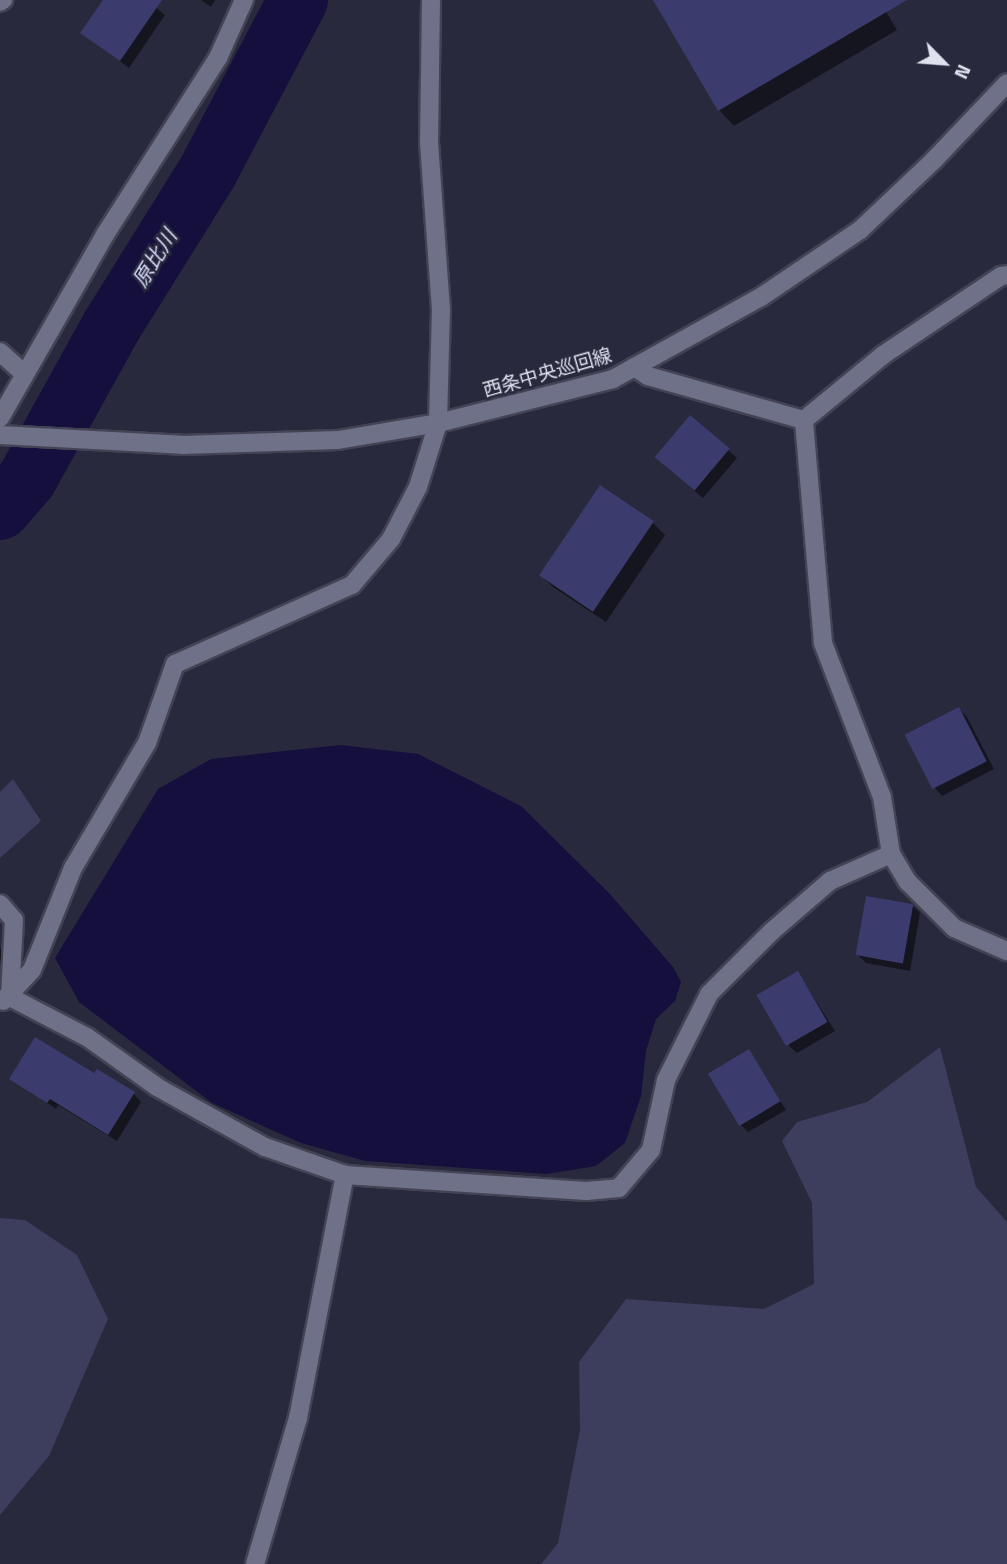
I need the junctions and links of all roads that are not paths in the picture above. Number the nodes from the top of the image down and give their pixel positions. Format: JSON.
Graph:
{"nodes":[{"id":1,"x":243,"y":0,"type":"edge"},
{"id":2,"x":431,"y":0,"type":"edge"},
{"id":3,"x":1007,"y":83,"type":"edge"},
{"id":4,"x":1007,"y":275,"type":"edge"},
{"id":5,"x":0,"y":352,"type":"edge"},
{"id":6,"x":634,"y":367,"type":"junction"},
{"id":7,"x":23,"y":373,"type":"junction"},
{"id":8,"x":0,"y":418,"type":"edge"},
{"id":9,"x":803,"y":420,"type":"junction"},
{"id":10,"x":438,"y":423,"type":"junction"},
{"id":11,"x":8,"y":436,"type":"edge"},
{"id":12,"x":891,"y":853,"type":"junction"},
{"id":13,"x":0,"y":904,"type":"edge"},
{"id":14,"x":1007,"y":951,"type":"edge"},
{"id":15,"x":5,"y":1000,"type":"edge"},
{"id":16,"x":345,"y":1175,"type":"junction"},
{"id":17,"x":256,"y":1564,"type":"edge"}],
"edges":[{"from":1,"to":7,"type":"street"},
{"from":2,"to":10,"type":"street"},
{"from":3,"to":6,"type":"street","name":"西条中央巡回線"},
{"from":4,"to":9,"type":"street"},
{"from":5,"to":7,"type":"street"},
{"from":6,"to":9,"type":"street"},
{"from":6,"to":10,"type":"street","name":"西条中央巡回線"},
{"from":7,"to":8,"type":"street"},
{"from":9,"to":12,"type":"street"},
{"from":10,"to":11,"type":"street","name":"西条中央巡回線"},
{"from":10,"to":15,"type":"street"},
{"from":12,"to":14,"type":"street"},
{"from":12,"to":16,"type":"street"},
{"from":13,"to":15,"type":"street"},
{"from":15,"to":16,"type":"street"},
{"from":16,"to":17,"type":"street"}]}
